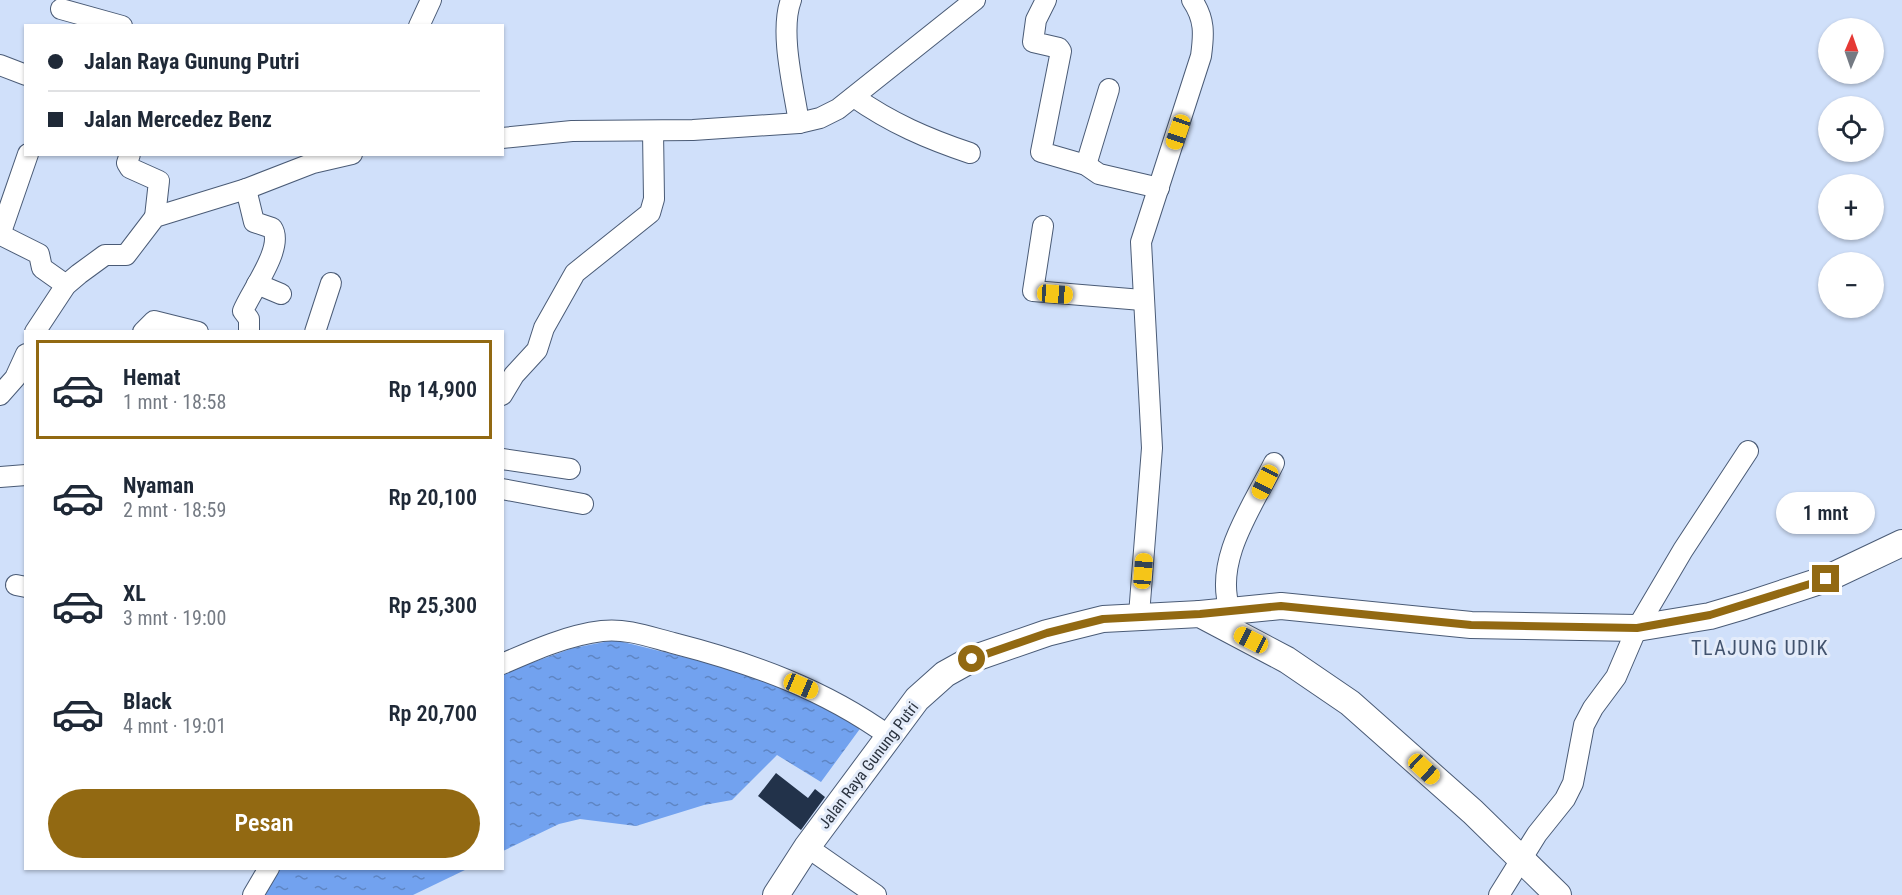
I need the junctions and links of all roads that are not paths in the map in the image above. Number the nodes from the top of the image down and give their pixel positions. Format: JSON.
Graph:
{"nodes":[{"id":1,"x":431,"y":0,"type":"edge"},
{"id":2,"x":791,"y":0,"type":"edge"},
{"id":3,"x":975,"y":0,"type":"edge"},
{"id":4,"x":1046,"y":0,"type":"edge"},
{"id":5,"x":1192,"y":0,"type":"edge"},
{"id":6,"x":60,"y":12,"type":"edge"},
{"id":7,"x":113,"y":24,"type":"edge"},
{"id":8,"x":420,"y":24,"type":"edge"},
{"id":9,"x":0,"y":65,"type":"edge"},
{"id":10,"x":24,"y":74,"type":"edge"},
{"id":11,"x":1109,"y":89,"type":"dead end"},
{"id":12,"x":854,"y":97,"type":"junction"},
{"id":13,"x":799,"y":123,"type":"junction"},
{"id":14,"x":653,"y":131,"type":"junction"},
{"id":15,"x":504,"y":138,"type":"edge"},
{"id":16,"x":970,"y":153,"type":"dead end"},
{"id":17,"x":27,"y":156,"type":"edge"},
{"id":18,"x":129,"y":156,"type":"edge"},
{"id":19,"x":336,"y":156,"type":"edge"},
{"id":20,"x":313,"y":159,"type":"edge"},
{"id":21,"x":1086,"y":165,"type":"junction"},
{"id":22,"x":1159,"y":188,"type":"junction"},
{"id":23,"x":246,"y":189,"type":"junction"},
{"id":24,"x":155,"y":217,"type":"junction"},
{"id":25,"x":1043,"y":226,"type":"dead end"},
{"id":26,"x":1,"y":235,"type":"edge"},
{"id":27,"x":331,"y":283,"type":"dead end"},
{"id":28,"x":256,"y":284,"type":"junction"},
{"id":29,"x":66,"y":285,"type":"junction"},
{"id":30,"x":281,"y":294,"type":"dead end"},
{"id":31,"x":1142,"y":300,"type":"junction"},
{"id":32,"x":36,"y":330,"type":"edge"},
{"id":33,"x":145,"y":330,"type":"edge"},
{"id":34,"x":190,"y":330,"type":"edge"},
{"id":35,"x":249,"y":330,"type":"edge"},
{"id":36,"x":316,"y":330,"type":"edge"},
{"id":37,"x":24,"y":358,"type":"edge"},
{"id":38,"x":14,"y":378,"type":"edge"},
{"id":39,"x":504,"y":392,"type":"edge"},
{"id":40,"x":0,"y":395,"type":"edge"},
{"id":41,"x":1748,"y":451,"type":"dead end"},
{"id":42,"x":504,"y":459,"type":"edge"},
{"id":43,"x":1274,"y":463,"type":"dead end"},
{"id":44,"x":570,"y":469,"type":"dead end"},
{"id":45,"x":24,"y":476,"type":"edge"},
{"id":46,"x":0,"y":477,"type":"edge"},
{"id":47,"x":504,"y":489,"type":"edge"},
{"id":48,"x":583,"y":504,"type":"dead end"},
{"id":49,"x":1902,"y":543,"type":"edge"},
{"id":50,"x":1230,"y":610,"type":"junction"},
{"id":51,"x":1200,"y":614,"type":"junction"},
{"id":52,"x":1139,"y":615,"type":"junction"},
{"id":53,"x":1637,"y":628,"type":"junction"},
{"id":54,"x":504,"y":663,"type":"edge"},
{"id":55,"x":889,"y":736,"type":"junction"},
{"id":56,"x":807,"y":847,"type":"junction"},
{"id":57,"x":1522,"y":861,"type":"junction"},
{"id":58,"x":268,"y":870,"type":"edge"},
{"id":59,"x":253,"y":895,"type":"edge"},
{"id":60,"x":776,"y":895,"type":"edge"},
{"id":61,"x":876,"y":895,"type":"edge"},
{"id":62,"x":1499,"y":895,"type":"edge"},
{"id":63,"x":1558,"y":895,"type":"edge"}],
"edges":[{"from":1,"to":8,"type":"street"},
{"from":2,"to":13,"type":"street"},
{"from":3,"to":12,"type":"street"},
{"from":4,"to":21,"type":"street"},
{"from":5,"to":22,"type":"street"},
{"from":6,"to":7,"type":"street"},
{"from":9,"to":10,"type":"street"},
{"from":11,"to":21,"type":"street"},
{"from":12,"to":13,"type":"street"},
{"from":12,"to":16,"type":"street"},
{"from":13,"to":14,"type":"street"},
{"from":14,"to":15,"type":"street"},
{"from":14,"to":39,"type":"street"},
{"from":17,"to":26,"type":"street"},
{"from":18,"to":24,"type":"street"},
{"from":19,"to":20,"type":"street"},
{"from":20,"to":23,"type":"street"},
{"from":21,"to":22,"type":"street"},
{"from":22,"to":31,"type":"street"},
{"from":23,"to":24,"type":"street"},
{"from":23,"to":28,"type":"street"},
{"from":24,"to":29,"type":"street"},
{"from":25,"to":31,"type":"street"},
{"from":26,"to":29,"type":"street"},
{"from":27,"to":36,"type":"street"},
{"from":28,"to":30,"type":"street"},
{"from":28,"to":35,"type":"street"},
{"from":29,"to":32,"type":"street"},
{"from":31,"to":52,"type":"street"},
{"from":33,"to":34,"type":"street"},
{"from":37,"to":38,"type":"street"},
{"from":38,"to":40,"type":"street"},
{"from":41,"to":53,"type":"street"},
{"from":42,"to":44,"type":"street"},
{"from":43,"to":50,"type":"street"},
{"from":45,"to":46,"type":"street"},
{"from":47,"to":48,"type":"street"},
{"from":49,"to":53,"type":"main road"},
{"from":50,"to":51,"type":"main road"},
{"from":50,"to":53,"type":"main road"},
{"from":51,"to":52,"type":"main road","name":"Jalan Raya Gunung Putri"},
{"from":51,"to":57,"type":"main road","name":"Jalan Raya Gunung Putri"},
{"from":52,"to":55,"type":"main road","name":"Jalan Raya Gunung Putri"},
{"from":53,"to":57,"type":"street"},
{"from":54,"to":55,"type":"street"},
{"from":55,"to":56,"type":"main road","name":"Jalan Raya Gunung Putri"},
{"from":56,"to":60,"type":"main road","name":"Jalan Raya Gunung Putri"},
{"from":56,"to":61,"type":"street"},
{"from":57,"to":62,"type":"street"},
{"from":57,"to":63,"type":"main road","name":"Jalan Raya Gunung Putri"},
{"from":58,"to":59,"type":"street"}]}
